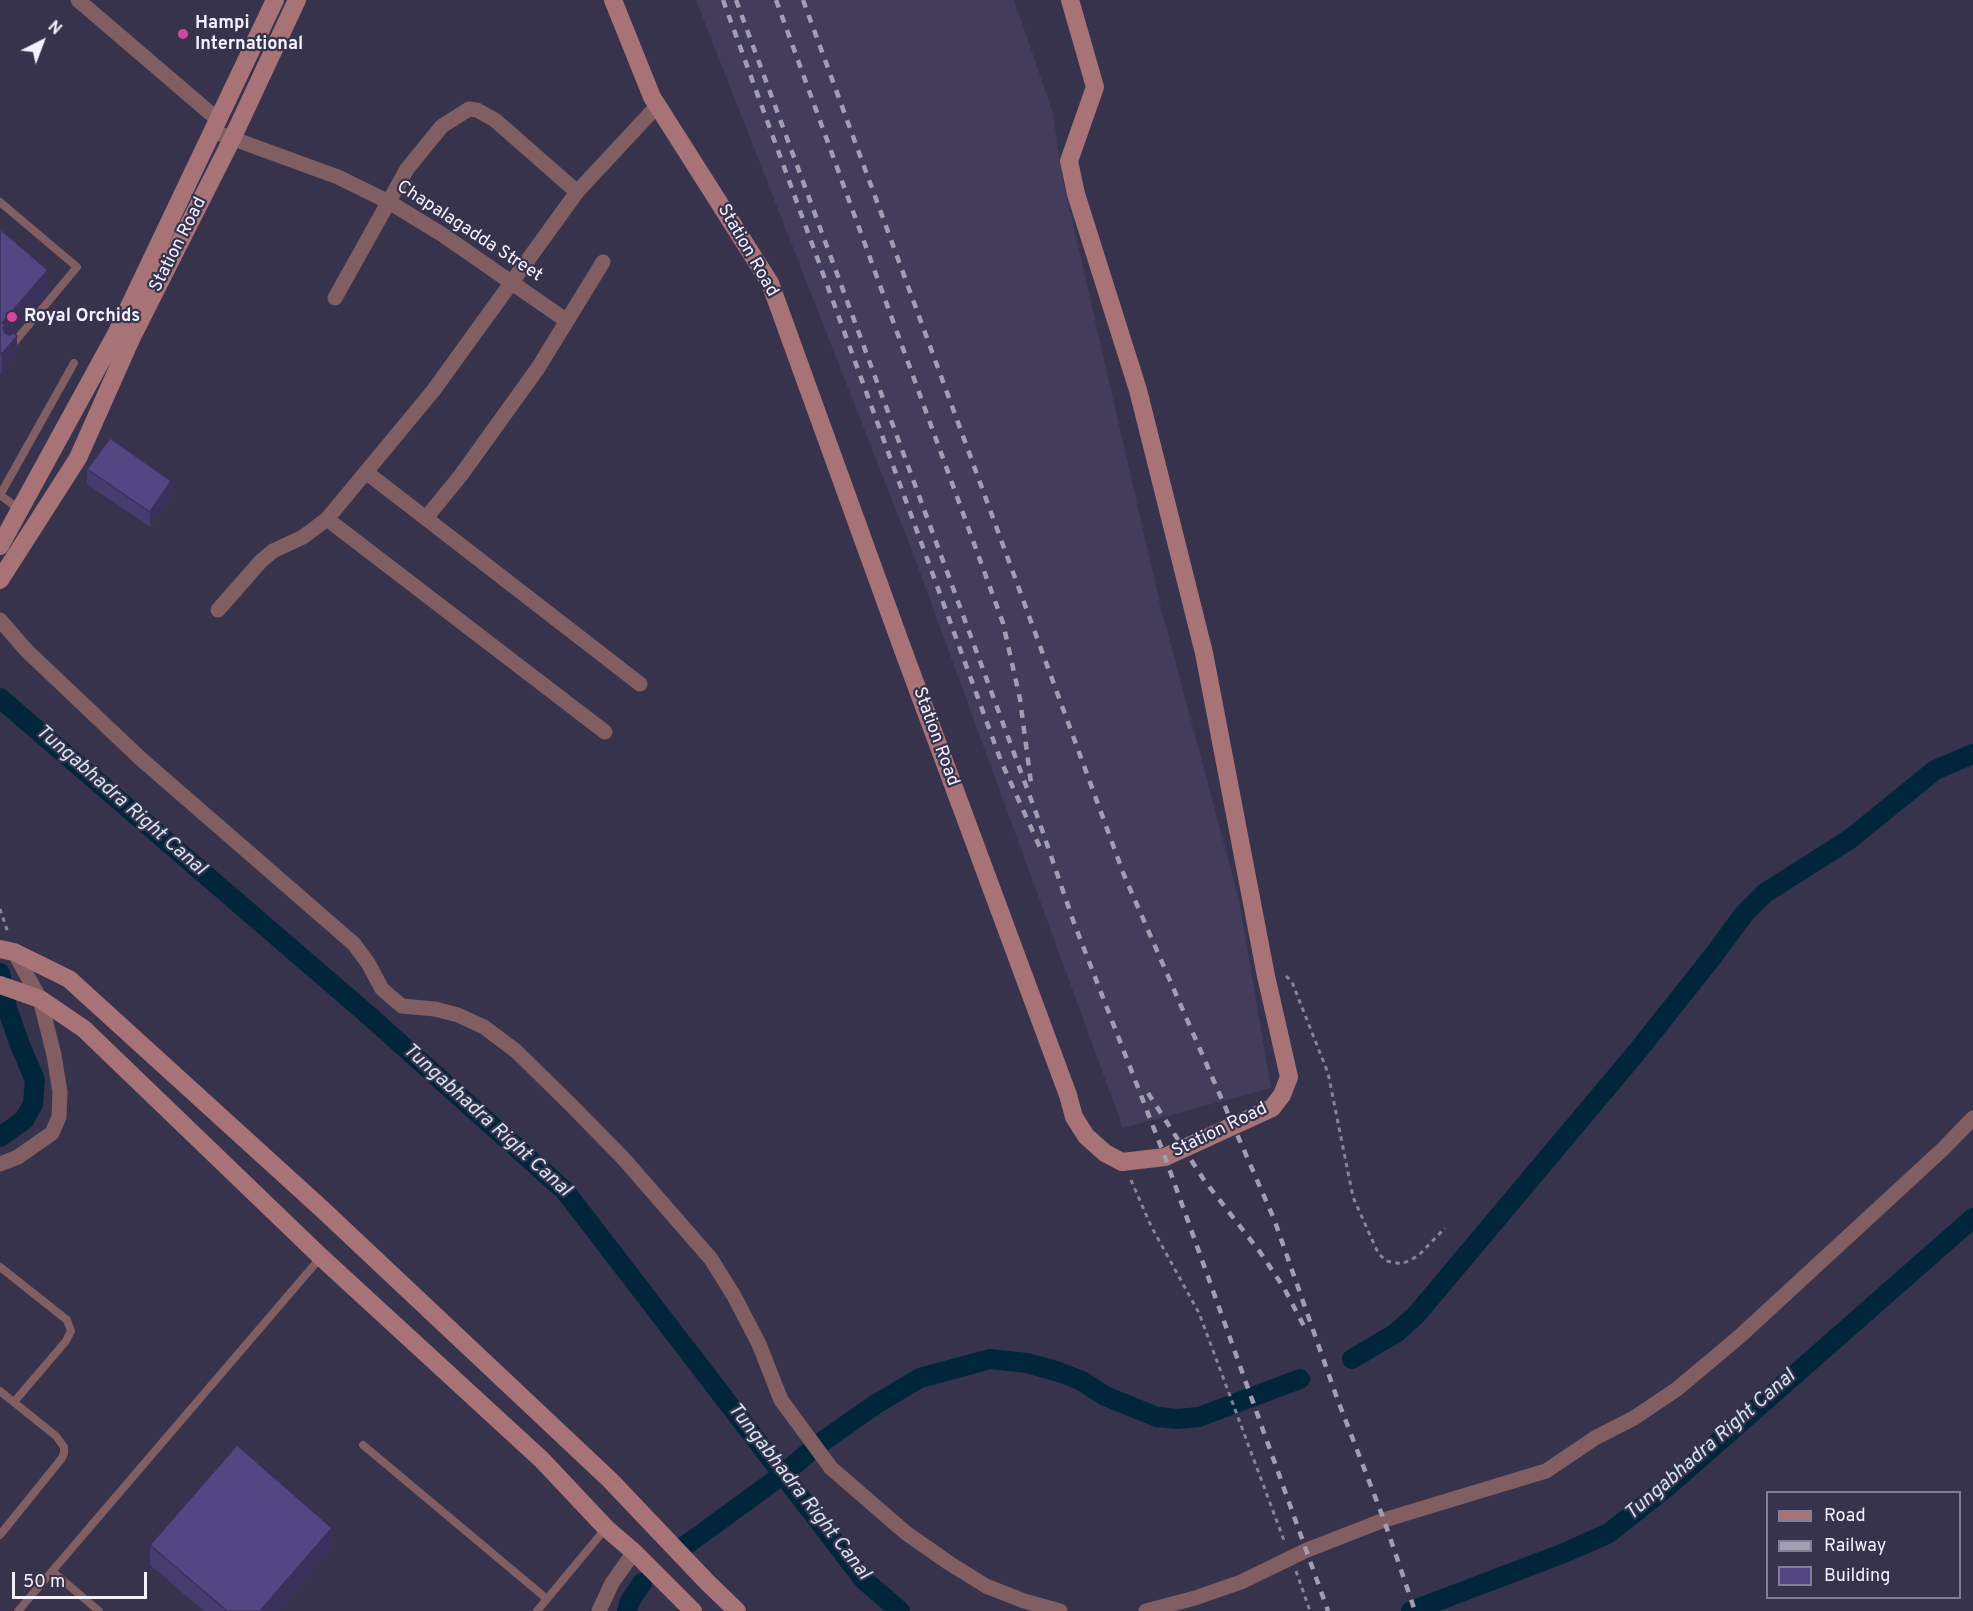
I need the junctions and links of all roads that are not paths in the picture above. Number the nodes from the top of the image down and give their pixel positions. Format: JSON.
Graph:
{"nodes":[{"id":1,"x":78,"y":0,"type":"edge"},
{"id":2,"x":274,"y":0,"type":"edge"},
{"id":3,"x":297,"y":0,"type":"edge"},
{"id":4,"x":613,"y":0,"type":"edge"},
{"id":5,"x":1070,"y":0,"type":"edge"},
{"id":6,"x":658,"y":105,"type":"junction"},
{"id":7,"x":214,"y":125,"type":"junction"},
{"id":8,"x":232,"y":140,"type":"junction"},
{"id":9,"x":577,"y":192,"type":"junction"},
{"id":10,"x":0,"y":201,"type":"edge"},
{"id":11,"x":389,"y":202,"type":"junction"},
{"id":12,"x":603,"y":262,"type":"dead end"},
{"id":13,"x":513,"y":284,"type":"junction"},
{"id":14,"x":335,"y":298,"type":"dead end"},
{"id":15,"x":567,"y":321,"type":"junction"},
{"id":16,"x":9,"y":349,"type":"edge"},
{"id":17,"x":74,"y":363,"type":"dead end"},
{"id":18,"x":366,"y":472,"type":"junction"},
{"id":19,"x":0,"y":495,"type":"edge"},
{"id":20,"x":21,"y":508,"type":"junction"},
{"id":21,"x":426,"y":518,"type":"junction"},
{"id":22,"x":327,"y":519,"type":"junction"},
{"id":23,"x":0,"y":546,"type":"edge"},
{"id":24,"x":0,"y":580,"type":"edge"},
{"id":25,"x":218,"y":610,"type":"dead end"},
{"id":26,"x":0,"y":620,"type":"edge"},
{"id":27,"x":640,"y":684,"type":"dead end"},
{"id":28,"x":605,"y":732,"type":"dead end"},
{"id":29,"x":7,"y":951,"type":"edge"},
{"id":30,"x":0,"y":985,"type":"edge"},
{"id":31,"x":40,"y":999,"type":"junction"},
{"id":32,"x":1973,"y":1118,"type":"edge"},
{"id":33,"x":0,"y":1164,"type":"edge"},
{"id":34,"x":321,"y":1257,"type":"junction"},
{"id":35,"x":0,"y":1267,"type":"edge"},
{"id":36,"x":0,"y":1391,"type":"edge"},
{"id":37,"x":14,"y":1402,"type":"junction"},
{"id":38,"x":363,"y":1444,"type":"dead end"},
{"id":39,"x":0,"y":1518,"type":"edge"},
{"id":40,"x":8,"y":1525,"type":"junction"},
{"id":41,"x":606,"y":1528,"type":"junction"},
{"id":42,"x":0,"y":1535,"type":"edge"},
{"id":43,"x":634,"y":1552,"type":"junction"},
{"id":44,"x":53,"y":1572,"type":"junction"},
{"id":45,"x":547,"y":1599,"type":"junction"},
{"id":46,"x":18,"y":1611,"type":"edge"},
{"id":47,"x":99,"y":1611,"type":"edge"},
{"id":48,"x":537,"y":1611,"type":"edge"},
{"id":49,"x":599,"y":1611,"type":"edge"},
{"id":50,"x":693,"y":1611,"type":"edge"},
{"id":51,"x":737,"y":1611,"type":"edge"},
{"id":52,"x":1060,"y":1611,"type":"edge"},
{"id":53,"x":1146,"y":1611,"type":"edge"}],
"edges":[{"from":1,"to":7,"type":"street","name":"Chapalagadda Street"},
{"from":2,"to":7,"type":"street","name":"Station Road"},
{"from":3,"to":8,"type":"street","name":"Station Road"},
{"from":4,"to":6,"type":"street","name":"Station Road"},
{"from":5,"to":6,"type":"street","name":"Station Road"},
{"from":6,"to":9,"type":"street"},
{"from":7,"to":8,"type":"street","name":"Chapalagadda Street"},
{"from":7,"to":20,"type":"street","name":"Station Road"},
{"from":8,"to":11,"type":"street","name":"Chapalagadda Street"},
{"from":8,"to":24,"type":"street","name":"Station Road"},
{"from":9,"to":11,"type":"street"},
{"from":9,"to":13,"type":"street"},
{"from":10,"to":16,"type":"lane"},
{"from":11,"to":13,"type":"street","name":"Chapalagadda Street"},
{"from":11,"to":14,"type":"street"},
{"from":12,"to":15,"type":"street"},
{"from":13,"to":15,"type":"street","name":"Chapalagadda Street"},
{"from":13,"to":18,"type":"street"},
{"from":15,"to":21,"type":"street"},
{"from":17,"to":19,"type":"lane"},
{"from":18,"to":21,"type":"street"},
{"from":18,"to":22,"type":"street"},
{"from":19,"to":20,"type":"lane"},
{"from":20,"to":23,"type":"street","name":"Station Road"},
{"from":21,"to":27,"type":"street"},
{"from":22,"to":25,"type":"street"},
{"from":22,"to":28,"type":"street"},
{"from":26,"to":52,"type":"street"},
{"from":29,"to":31,"type":"street"},
{"from":29,"to":51,"type":"street"},
{"from":30,"to":31,"type":"street"},
{"from":31,"to":33,"type":"street"},
{"from":31,"to":34,"type":"street"},
{"from":32,"to":53,"type":"street"},
{"from":34,"to":41,"type":"street"},
{"from":34,"to":44,"type":"lane"},
{"from":35,"to":37,"type":"lane"},
{"from":36,"to":37,"type":"lane"},
{"from":37,"to":40,"type":"lane"},
{"from":38,"to":45,"type":"lane"},
{"from":39,"to":40,"type":"lane"},
{"from":40,"to":42,"type":"lane"},
{"from":41,"to":43,"type":"street"},
{"from":41,"to":45,"type":"lane"},
{"from":43,"to":49,"type":"street"},
{"from":43,"to":50,"type":"street"},
{"from":44,"to":46,"type":"lane"},
{"from":44,"to":47,"type":"lane"},
{"from":45,"to":48,"type":"lane"}]}
